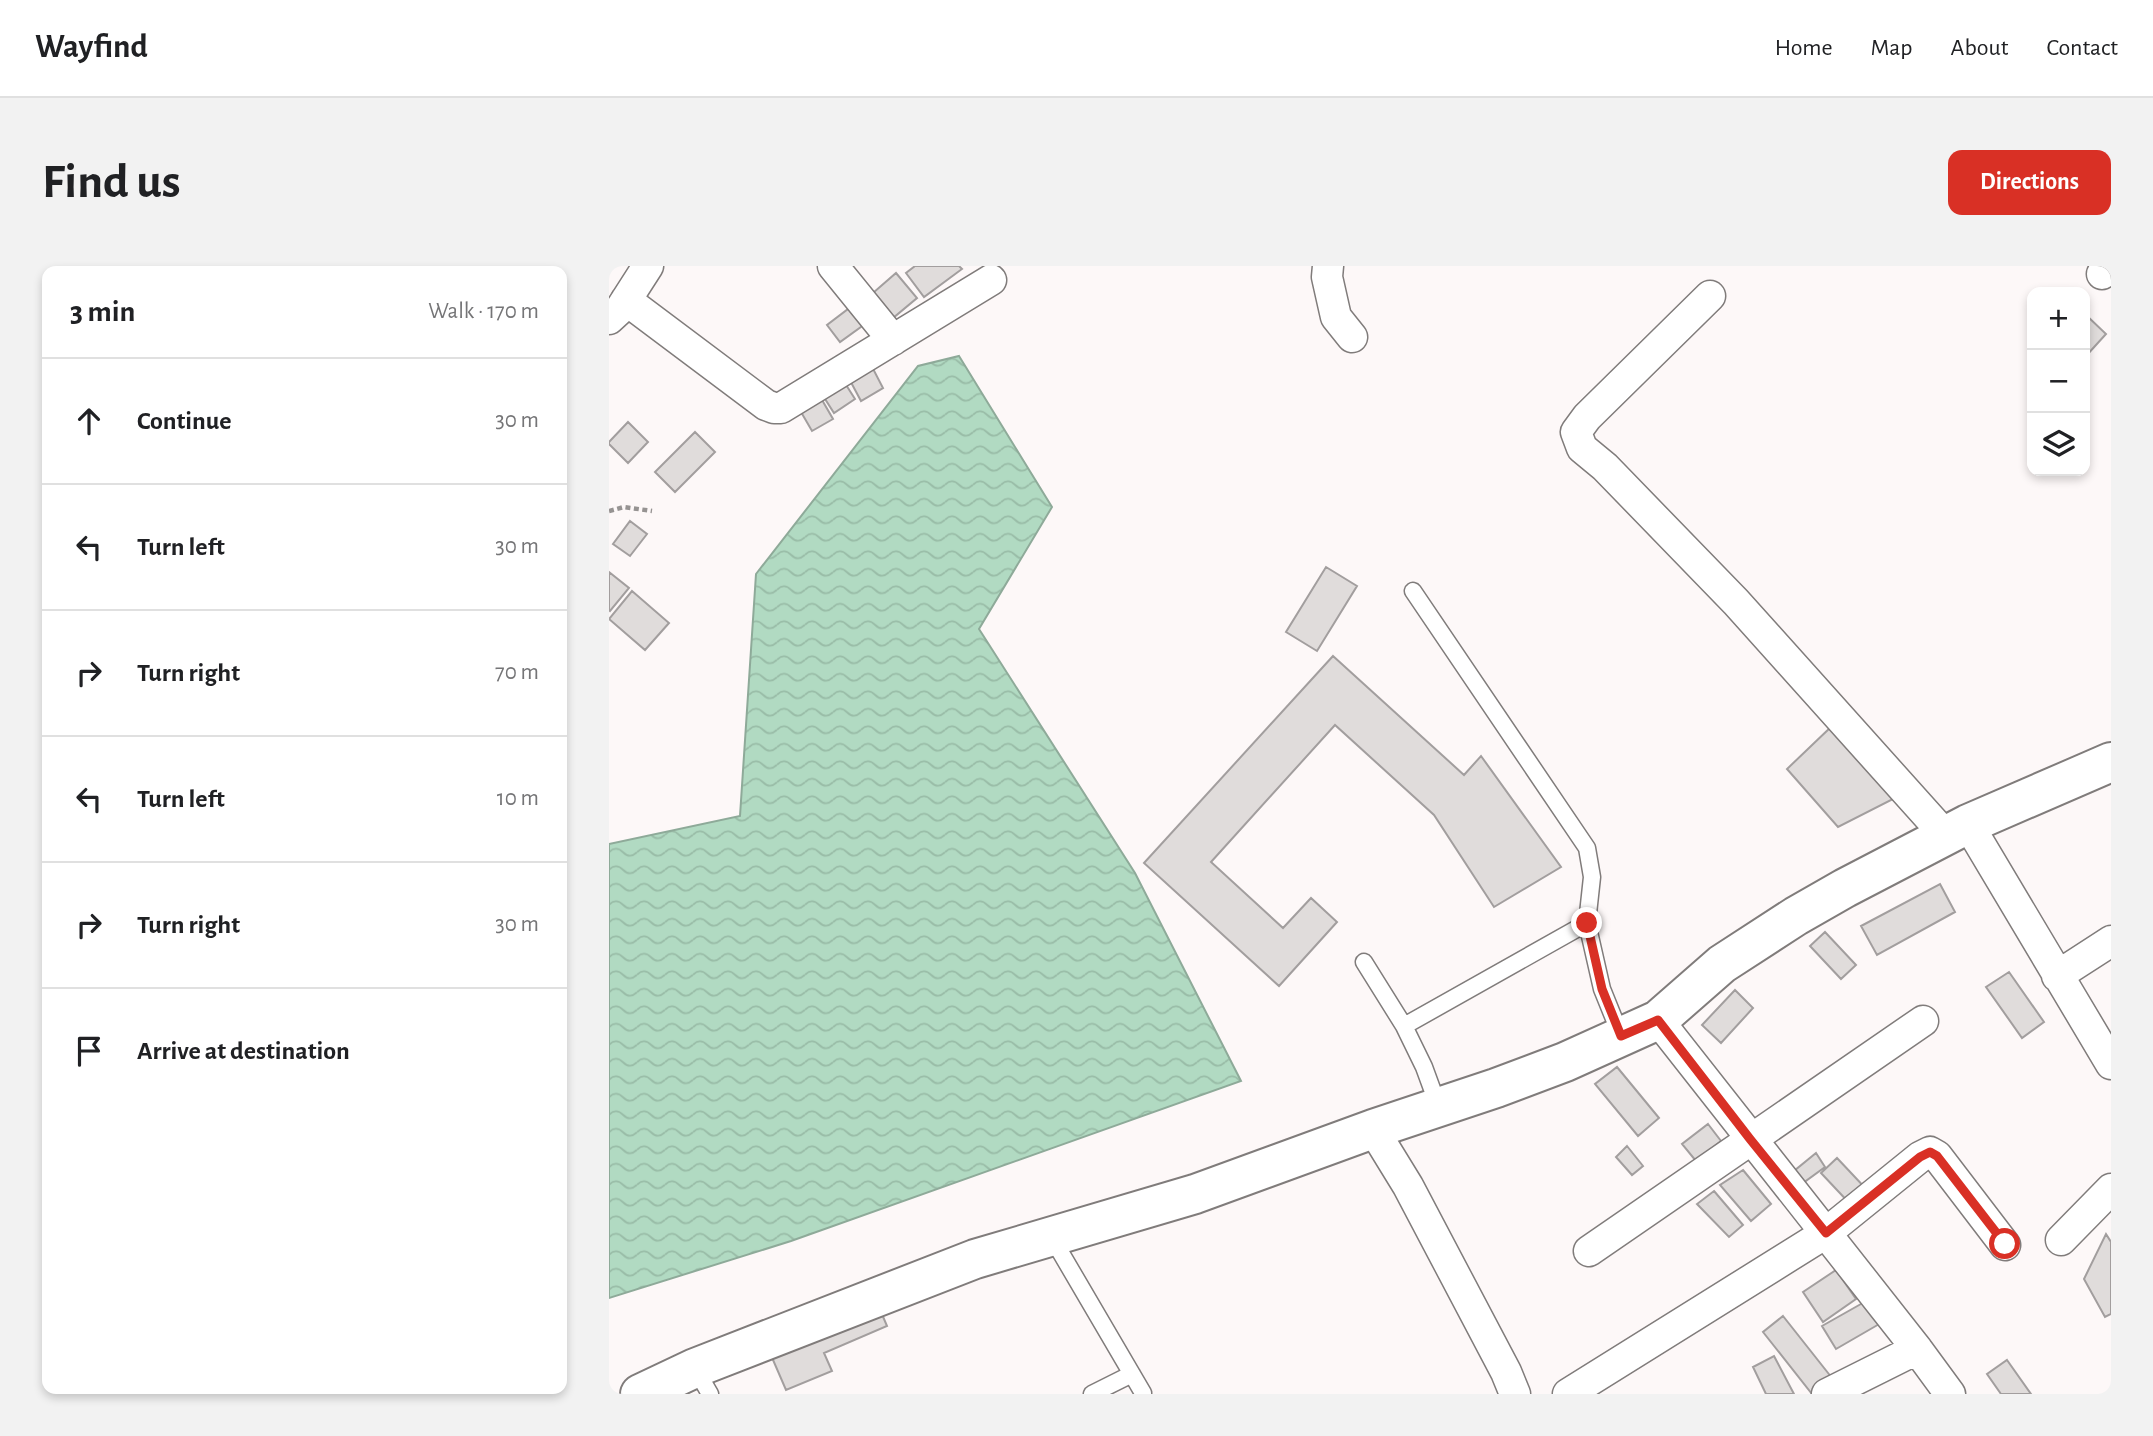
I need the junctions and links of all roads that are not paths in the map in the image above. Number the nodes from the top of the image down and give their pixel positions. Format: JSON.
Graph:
{"nodes":[{"id":1,"x":648,"y":266,"type":"edge"},
{"id":2,"x":833,"y":266,"type":"edge"},
{"id":3,"x":1328,"y":266,"type":"edge"},
{"id":4,"x":982,"y":276,"type":"edge"},
{"id":5,"x":1710,"y":296,"type":"dead end"},
{"id":6,"x":617,"y":309,"type":"edge"},
{"id":7,"x":1352,"y":337,"type":"dead end"},
{"id":8,"x":893,"y":340,"type":"junction"},
{"id":9,"x":1413,"y":591,"type":"dead end"},
{"id":10,"x":2111,"y":762,"type":"edge"},
{"id":11,"x":1957,"y":830,"type":"junction"},
{"id":12,"x":1587,"y":923,"type":"junction"},
{"id":13,"x":2111,"y":941,"type":"edge"},
{"id":14,"x":1364,"y":962,"type":"dead end"},
{"id":15,"x":2057,"y":976,"type":"junction"},
{"id":16,"x":1658,"y":1020,"type":"junction"},
{"id":17,"x":1923,"y":1021,"type":"dead end"},
{"id":18,"x":1403,"y":1026,"type":"junction"},
{"id":19,"x":1621,"y":1036,"type":"junction"},
{"id":20,"x":2111,"y":1064,"type":"edge"},
{"id":21,"x":1439,"y":1108,"type":"junction"},
{"id":22,"x":1373,"y":1129,"type":"junction"},
{"id":23,"x":1750,"y":1139,"type":"junction"},
{"id":24,"x":2111,"y":1189,"type":"edge"},
{"id":25,"x":1826,"y":1233,"type":"junction"},
{"id":26,"x":1051,"y":1236,"type":"junction"},
{"id":27,"x":2061,"y":1240,"type":"dead end"},
{"id":28,"x":2005,"y":1244,"type":"dead end"},
{"id":29,"x":1589,"y":1251,"type":"dead end"},
{"id":30,"x":1917,"y":1349,"type":"junction"},
{"id":31,"x":1132,"y":1374,"type":"junction"},
{"id":32,"x":703,"y":1381,"type":"edge"},
{"id":33,"x":1143,"y":1392,"type":"edge"},
{"id":34,"x":640,"y":1394,"type":"edge"},
{"id":35,"x":1092,"y":1394,"type":"edge"},
{"id":36,"x":1515,"y":1394,"type":"edge"},
{"id":37,"x":1568,"y":1394,"type":"edge"},
{"id":38,"x":1827,"y":1394,"type":"edge"},
{"id":39,"x":1949,"y":1394,"type":"edge"}],
"edges":[{"from":1,"to":6,"type":"street"},
{"from":2,"to":8,"type":"street"},
{"from":3,"to":7,"type":"street"},
{"from":4,"to":8,"type":"street"},
{"from":5,"to":11,"type":"street"},
{"from":6,"to":8,"type":"street"},
{"from":9,"to":12,"type":"lane"},
{"from":10,"to":11,"type":"street"},
{"from":11,"to":15,"type":"street"},
{"from":11,"to":16,"type":"street"},
{"from":12,"to":18,"type":"lane"},
{"from":12,"to":19,"type":"lane"},
{"from":13,"to":15,"type":"street"},
{"from":14,"to":18,"type":"lane"},
{"from":15,"to":20,"type":"street"},
{"from":16,"to":19,"type":"street"},
{"from":16,"to":23,"type":"street"},
{"from":17,"to":23,"type":"street"},
{"from":18,"to":21,"type":"lane"},
{"from":19,"to":21,"type":"street"},
{"from":21,"to":22,"type":"street"},
{"from":22,"to":26,"type":"street"},
{"from":22,"to":36,"type":"street"},
{"from":23,"to":25,"type":"street"},
{"from":23,"to":29,"type":"street"},
{"from":24,"to":27,"type":"street"},
{"from":25,"to":28,"type":"street"},
{"from":25,"to":30,"type":"street"},
{"from":25,"to":37,"type":"street"},
{"from":26,"to":31,"type":"lane"},
{"from":26,"to":32,"type":"street"},
{"from":30,"to":38,"type":"street"},
{"from":30,"to":39,"type":"street"},
{"from":31,"to":33,"type":"lane"},
{"from":31,"to":35,"type":"lane"},
{"from":32,"to":34,"type":"street"}]}
